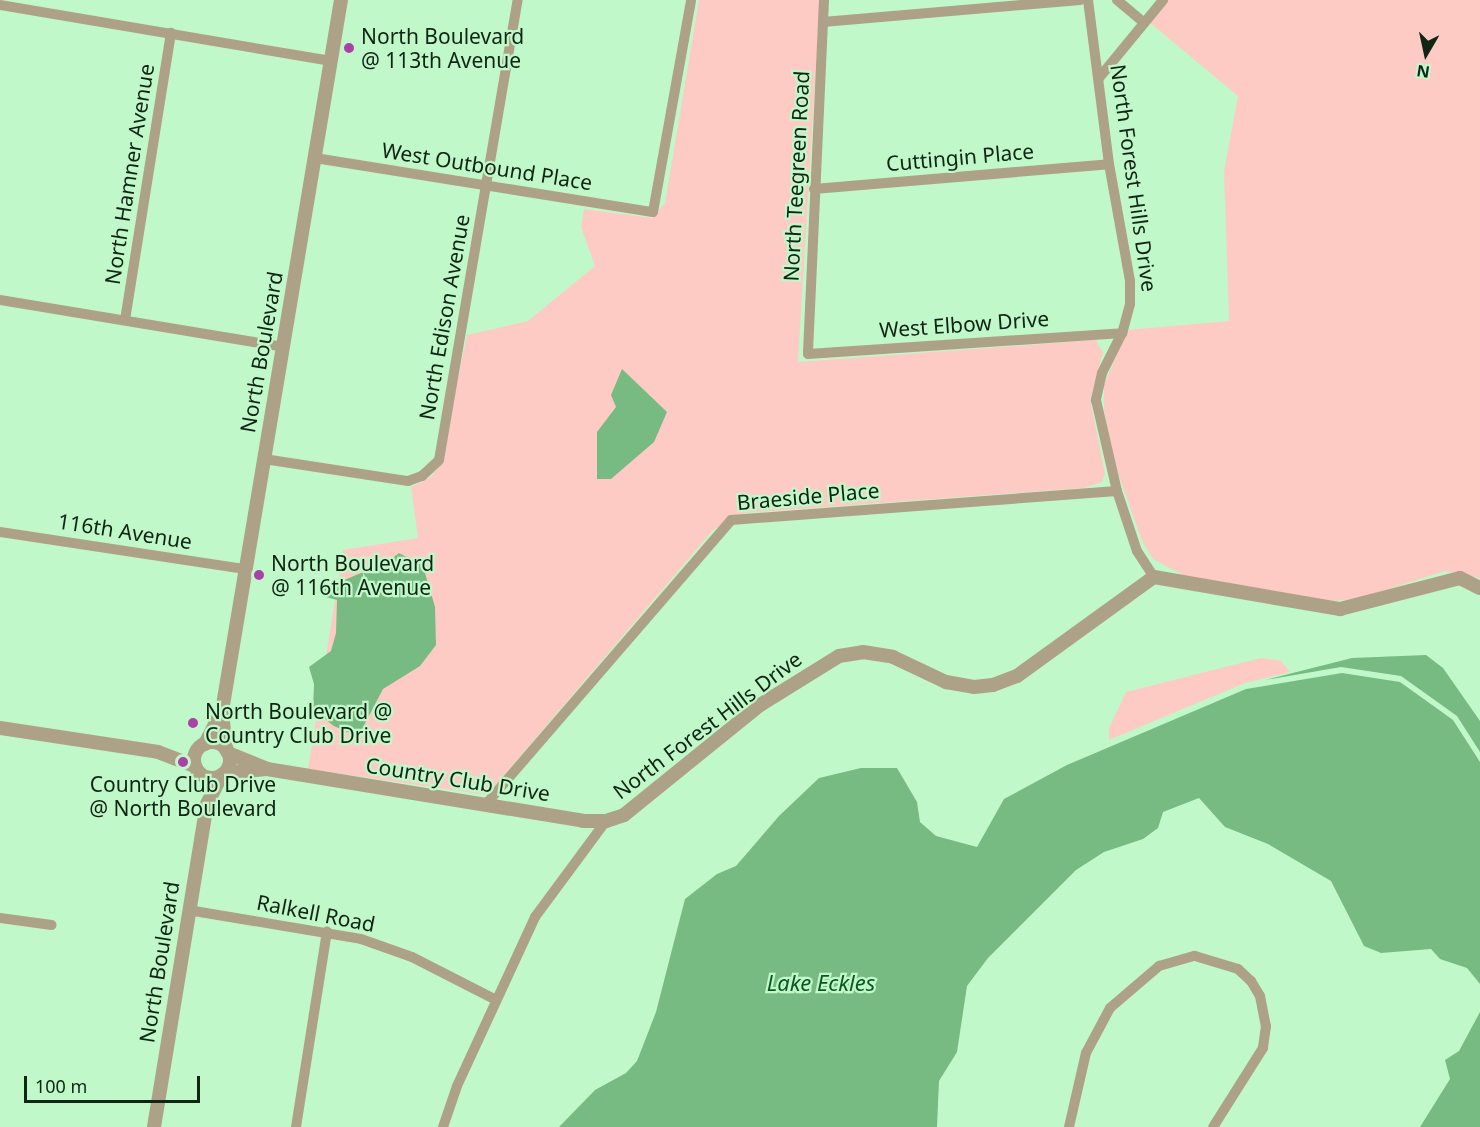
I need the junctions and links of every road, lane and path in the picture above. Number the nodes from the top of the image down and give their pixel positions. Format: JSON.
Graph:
{"nodes":[{"id":1,"x":341,"y":0,"type":"edge"},
{"id":2,"x":518,"y":0,"type":"edge"},
{"id":3,"x":691,"y":0,"type":"edge"},
{"id":4,"x":824,"y":0,"type":"edge"},
{"id":5,"x":1080,"y":0,"type":"edge"},
{"id":6,"x":1088,"y":0,"type":"edge"},
{"id":7,"x":1117,"y":0,"type":"edge"},
{"id":8,"x":1163,"y":0,"type":"edge"},
{"id":9,"x":0,"y":4,"type":"edge"},
{"id":10,"x":823,"y":22,"type":"junction"},
{"id":11,"x":1144,"y":23,"type":"junction"},
{"id":12,"x":171,"y":33,"type":"junction"},
{"id":13,"x":331,"y":60,"type":"junction"},
{"id":14,"x":1099,"y":78,"type":"junction"},
{"id":15,"x":315,"y":158,"type":"junction"},
{"id":16,"x":1109,"y":164,"type":"junction"},
{"id":17,"x":486,"y":186,"type":"junction"},
{"id":18,"x":814,"y":189,"type":"junction"},
{"id":19,"x":0,"y":300,"type":"edge"},
{"id":20,"x":125,"y":320,"type":"junction"},
{"id":21,"x":1122,"y":333,"type":"junction"},
{"id":22,"x":283,"y":346,"type":"junction"},
{"id":23,"x":808,"y":354,"type":"joint"},
{"id":24,"x":264,"y":459,"type":"junction"},
{"id":25,"x":1117,"y":491,"type":"junction"},
{"id":26,"x":0,"y":532,"type":"edge"},
{"id":27,"x":245,"y":569,"type":"junction"},
{"id":28,"x":1154,"y":577,"type":"junction"},
{"id":29,"x":1480,"y":588,"type":"edge"},
{"id":30,"x":222,"y":711,"type":"junction"},
{"id":31,"x":0,"y":728,"type":"edge"},
{"id":32,"x":202,"y":747,"type":"junction"},
{"id":33,"x":158,"y":752,"type":"junction"},
{"id":34,"x":227,"y":752,"type":"junction"},
{"id":35,"x":197,"y":769,"type":"junction"},
{"id":36,"x":267,"y":769,"type":"junction"},
{"id":37,"x":223,"y":774,"type":"junction"},
{"id":38,"x":487,"y":803,"type":"junction"},
{"id":39,"x":207,"y":804,"type":"junction"},
{"id":40,"x":606,"y":821,"type":"junction"},
{"id":41,"x":188,"y":910,"type":"junction"},
{"id":42,"x":0,"y":918,"type":"edge"},
{"id":43,"x":52,"y":925,"type":"dead end"},
{"id":44,"x":327,"y":931,"type":"junction"},
{"id":45,"x":496,"y":1000,"type":"junction"},
{"id":46,"x":154,"y":1127,"type":"edge"},
{"id":47,"x":296,"y":1127,"type":"edge"},
{"id":48,"x":443,"y":1127,"type":"edge"},
{"id":49,"x":1069,"y":1127,"type":"edge"},
{"id":50,"x":1213,"y":1127,"type":"edge"}],
"edges":[{"from":1,"to":13,"type":"street","name":"North Boulevard"},
{"from":2,"to":17,"type":"street","name":"North Edison Avenue"},
{"from":3,"to":17,"type":"street","name":"West Outbound Place"},
{"from":4,"to":10,"type":"street","name":"North Teegreen Road"},
{"from":5,"to":10,"type":"street"},
{"from":6,"to":14,"type":"street","name":"North Forest Hills Drive"},
{"from":7,"to":11,"type":"street"},
{"from":8,"to":11,"type":"street"},
{"from":9,"to":12,"type":"street"},
{"from":10,"to":18,"type":"street","name":"North Teegreen Road"},
{"from":11,"to":14,"type":"street"},
{"from":12,"to":13,"type":"street"},
{"from":12,"to":20,"type":"street","name":"North Hamner Avenue"},
{"from":13,"to":15,"type":"street","name":"North Boulevard"},
{"from":14,"to":16,"type":"street","name":"North Forest Hills Drive"},
{"from":15,"to":17,"type":"street","name":"West Outbound Place"},
{"from":15,"to":22,"type":"street","name":"North Boulevard"},
{"from":16,"to":18,"type":"street","name":"Cuttingin Place"},
{"from":16,"to":21,"type":"street","name":"North Forest Hills Drive"},
{"from":17,"to":24,"type":"street","name":"North Edison Avenue"},
{"from":18,"to":23,"type":"street","name":"North Teegreen Road"},
{"from":19,"to":20,"type":"street"},
{"from":20,"to":22,"type":"street"},
{"from":21,"to":23,"type":"street","name":"West Elbow Drive"},
{"from":21,"to":25,"type":"street","name":"North Forest Hills Drive"},
{"from":22,"to":24,"type":"street","name":"North Boulevard"},
{"from":24,"to":27,"type":"street","name":"North Boulevard"},
{"from":25,"to":28,"type":"street","name":"North Forest Hills Drive"},
{"from":25,"to":38,"type":"street","name":"Braeside Place"},
{"from":26,"to":27,"type":"street","name":"116th Avenue"},
{"from":27,"to":30,"type":"street","name":"North Boulevard"},
{"from":28,"to":29,"type":"street"},
{"from":28,"to":40,"type":"street","name":"North Forest Hills Drive"},
{"from":30,"to":32,"type":"street","name":"North Boulevard"},
{"from":30,"to":34,"type":"street","name":"North Boulevard"},
{"from":31,"to":33,"type":"street"},
{"from":32,"to":33,"type":"street"},
{"from":32,"to":34,"type":"street"},
{"from":32,"to":35,"type":"street"},
{"from":33,"to":35,"type":"street"},
{"from":34,"to":36,"type":"street","name":"Country Club Drive"},
{"from":34,"to":37,"type":"street"},
{"from":35,"to":37,"type":"street"},
{"from":35,"to":39,"type":"street","name":"North Boulevard"},
{"from":36,"to":37,"type":"street","name":"Country Club Drive"},
{"from":36,"to":38,"type":"street","name":"Country Club Drive"},
{"from":37,"to":39,"type":"street","name":"North Boulevard"},
{"from":38,"to":40,"type":"street","name":"Country Club Drive"},
{"from":39,"to":41,"type":"street","name":"North Boulevard"},
{"from":40,"to":45,"type":"street","name":"North Forest Hills Drive"},
{"from":41,"to":44,"type":"street","name":"Ralkell Road"},
{"from":41,"to":46,"type":"street","name":"North Boulevard"},
{"from":42,"to":43,"type":"street"},
{"from":44,"to":45,"type":"street","name":"Ralkell Road"},
{"from":44,"to":47,"type":"street"},
{"from":45,"to":48,"type":"street","name":"North Forest Hills Drive"},
{"from":49,"to":50,"type":"street"}]}
